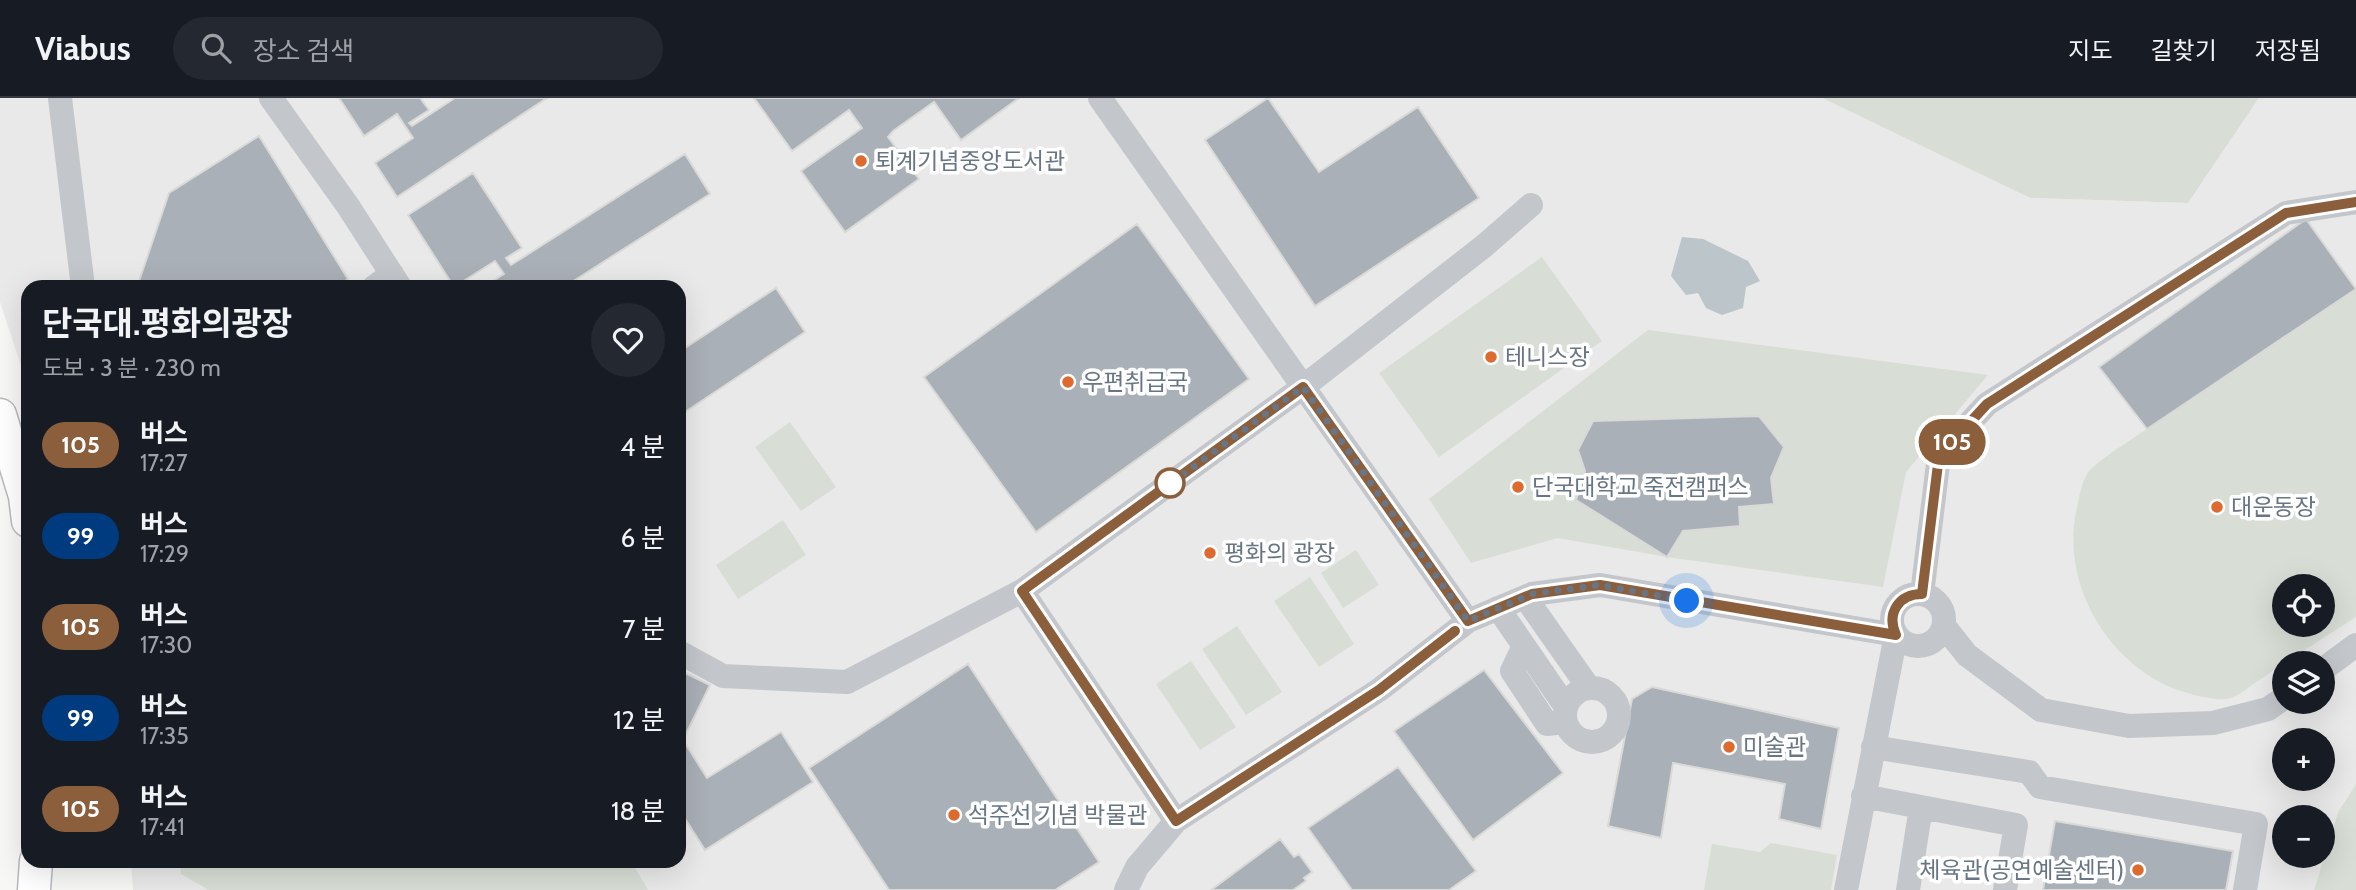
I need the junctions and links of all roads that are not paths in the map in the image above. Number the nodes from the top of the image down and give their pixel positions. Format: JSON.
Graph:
{"nodes":[{"id":1,"x":60,"y":98,"type":"edge"},
{"id":2,"x":271,"y":98,"type":"edge"},
{"id":3,"x":1100,"y":98,"type":"edge"},
{"id":4,"x":2356,"y":202,"type":"edge"},
{"id":5,"x":1531,"y":205,"type":"dead end"},
{"id":6,"x":82,"y":280,"type":"edge"},
{"id":7,"x":386,"y":280,"type":"edge"},
{"id":8,"x":1303,"y":387,"type":"junction"},
{"id":9,"x":0,"y":415,"type":"edge"},
{"id":10,"x":21,"y":483,"type":"edge"},
{"id":11,"x":1022,"y":591,"type":"junction"},
{"id":12,"x":1922,"y":594,"type":"junction"},
{"id":13,"x":1525,"y":597,"type":"junction"},
{"id":14,"x":1498,"y":608,"type":"junction"},
{"id":15,"x":1468,"y":621,"type":"junction"},
{"id":16,"x":1944,"y":626,"type":"junction"},
{"id":17,"x":1896,"y":635,"type":"junction"},
{"id":18,"x":2356,"y":645,"type":"edge"},
{"id":19,"x":686,"y":656,"type":"edge"},
{"id":20,"x":2335,"y":660,"type":"edge"},
{"id":21,"x":1589,"y":688,"type":"junction"},
{"id":22,"x":2272,"y":706,"type":"edge"},
{"id":23,"x":1566,"y":715,"type":"junction"},
{"id":24,"x":1873,"y":747,"type":"junction"},
{"id":25,"x":1863,"y":796,"type":"junction"},
{"id":26,"x":1921,"y":807,"type":"junction"},
{"id":27,"x":1176,"y":821,"type":"junction"},
{"id":28,"x":36,"y":868,"type":"edge"},
{"id":29,"x":34,"y":890,"type":"edge"},
{"id":30,"x":1126,"y":890,"type":"edge"},
{"id":31,"x":1846,"y":890,"type":"edge"},
{"id":32,"x":1908,"y":890,"type":"edge"},
{"id":33,"x":2005,"y":890,"type":"edge"},
{"id":34,"x":2245,"y":890,"type":"edge"}],
"edges":[{"from":1,"to":6,"type":"lane"},
{"from":2,"to":7,"type":"lane"},
{"from":3,"to":8,"type":"lane"},
{"from":4,"to":12,"type":"lane"},
{"from":5,"to":8,"type":"lane"},
{"from":8,"to":11,"type":"lane"},
{"from":8,"to":15,"type":"lane"},
{"from":9,"to":10,"type":"main road"},
{"from":11,"to":19,"type":"lane"},
{"from":11,"to":27,"type":"lane"},
{"from":12,"to":16,"type":"lane"},
{"from":12,"to":17,"type":"lane"},
{"from":13,"to":14,"type":"lane"},
{"from":13,"to":17,"type":"lane"},
{"from":13,"to":21,"type":"lane"},
{"from":14,"to":15,"type":"lane"},
{"from":14,"to":23,"type":"lane"},
{"from":15,"to":27,"type":"lane"},
{"from":16,"to":17,"type":"lane"},
{"from":16,"to":22,"type":"lane"},
{"from":17,"to":24,"type":"lane"},
{"from":18,"to":20,"type":"lane"},
{"from":21,"to":23,"type":"lane"},
{"from":21,"to":23,"type":"lane"},
{"from":24,"to":25,"type":"lane"},
{"from":24,"to":34,"type":"lane"},
{"from":25,"to":26,"type":"lane"},
{"from":25,"to":31,"type":"lane"},
{"from":26,"to":32,"type":"lane"},
{"from":26,"to":33,"type":"lane"},
{"from":27,"to":30,"type":"lane"},
{"from":28,"to":29,"type":"main road"}]}
